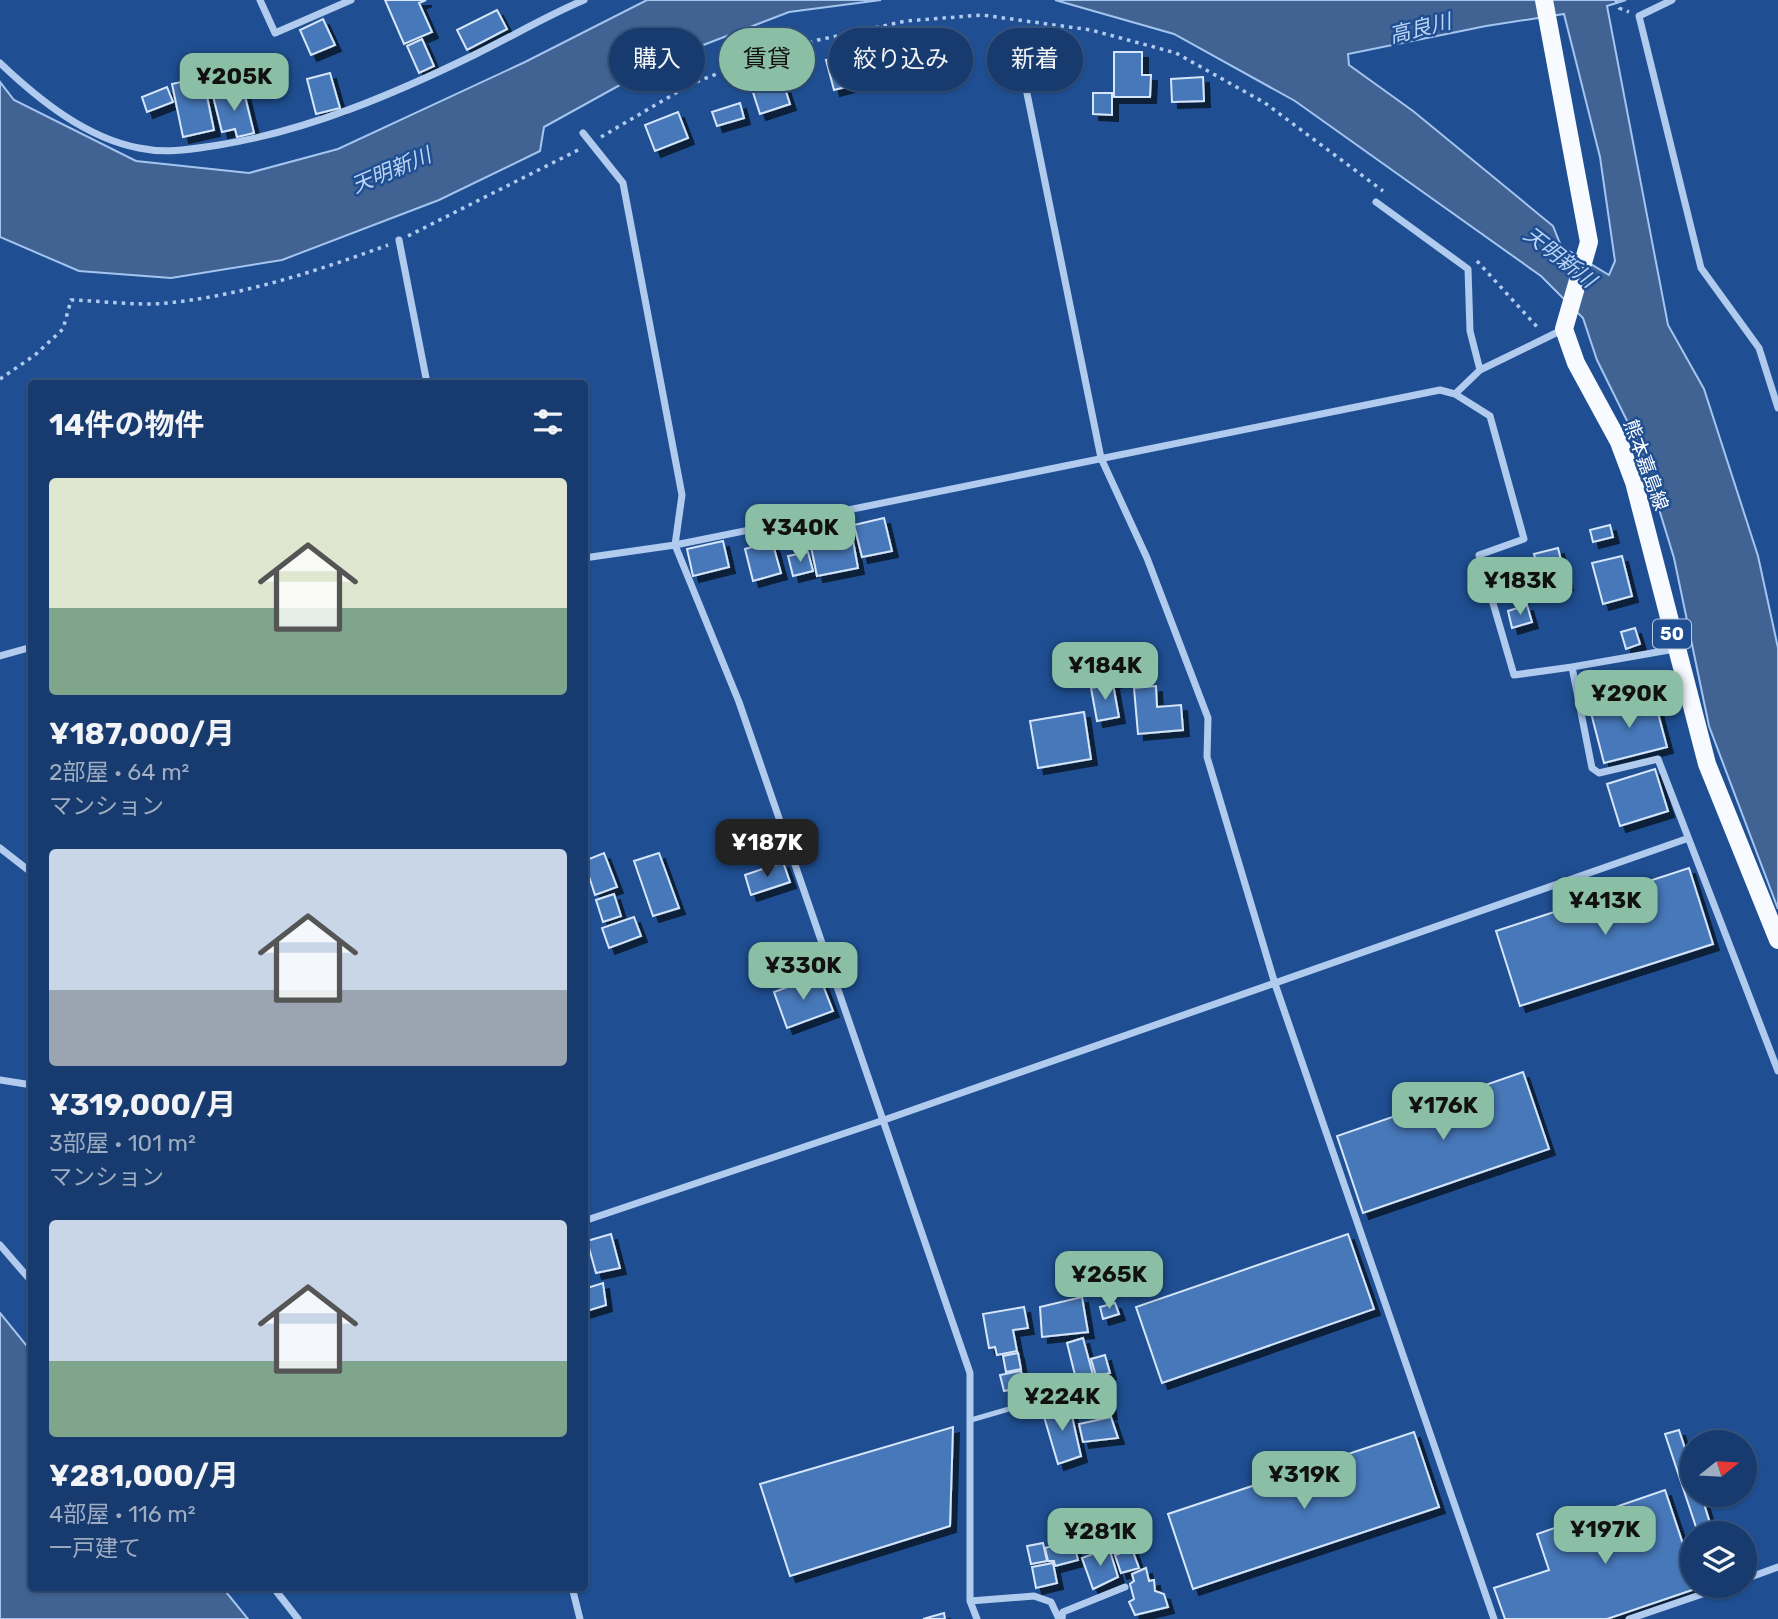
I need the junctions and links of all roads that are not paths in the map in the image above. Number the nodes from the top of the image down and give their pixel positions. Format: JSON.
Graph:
{"nodes":[{"id":1,"x":260,"y":0,"type":"edge"},
{"id":2,"x":351,"y":0,"type":"edge"},
{"id":3,"x":584,"y":0,"type":"edge"},
{"id":4,"x":1544,"y":0,"type":"edge"},
{"id":5,"x":1672,"y":0,"type":"edge"},
{"id":6,"x":0,"y":63,"type":"edge"},
{"id":7,"x":1027,"y":91,"type":"edge"},
{"id":8,"x":583,"y":133,"type":"dead end"},
{"id":9,"x":1376,"y":202,"type":"dead end"},
{"id":10,"x":399,"y":240,"type":"road end"},
{"id":11,"x":1564,"y":329,"type":"junction"},
{"id":12,"x":1480,"y":370,"type":"junction"},
{"id":13,"x":425,"y":380,"type":"edge"},
{"id":14,"x":1455,"y":394,"type":"junction"},
{"id":15,"x":1778,"y":408,"type":"edge"},
{"id":16,"x":1101,"y":458,"type":"junction"},
{"id":17,"x":675,"y":545,"type":"junction"},
{"id":18,"x":588,"y":557,"type":"edge"},
{"id":19,"x":28,"y":648,"type":"edge"},
{"id":20,"x":1675,"y":649,"type":"junction"},
{"id":21,"x":0,"y":656,"type":"edge"},
{"id":22,"x":1572,"y":667,"type":"junction"},
{"id":23,"x":1686,"y":839,"type":"junction"},
{"id":24,"x":0,"y":848,"type":"edge"},
{"id":25,"x":28,"y":870,"type":"edge"},
{"id":26,"x":1778,"y":940,"type":"edge"},
{"id":27,"x":1275,"y":984,"type":"junction"},
{"id":28,"x":1778,"y":1072,"type":"edge"},
{"id":29,"x":0,"y":1080,"type":"edge"},
{"id":30,"x":28,"y":1085,"type":"edge"},
{"id":31,"x":884,"y":1121,"type":"junction"},
{"id":32,"x":588,"y":1220,"type":"edge"},
{"id":33,"x":1,"y":1244,"type":"edge"},
{"id":34,"x":28,"y":1277,"type":"edge"},
{"id":35,"x":1068,"y":1392,"type":"dead end"},
{"id":36,"x":971,"y":1420,"type":"junction"},
{"id":37,"x":1778,"y":1567,"type":"edge"},
{"id":38,"x":1757,"y":1575,"type":"edge"},
{"id":39,"x":1125,"y":1587,"type":"dead end"},
{"id":40,"x":276,"y":1591,"type":"edge"},
{"id":41,"x":573,"y":1591,"type":"edge"},
{"id":42,"x":1691,"y":1598,"type":"edge"},
{"id":43,"x":970,"y":1601,"type":"junction"},
{"id":44,"x":298,"y":1619,"type":"edge"},
{"id":45,"x":580,"y":1619,"type":"edge"},
{"id":46,"x":977,"y":1619,"type":"edge"},
{"id":47,"x":1061,"y":1619,"type":"edge"},
{"id":48,"x":1494,"y":1619,"type":"edge"},
{"id":49,"x":1629,"y":1619,"type":"edge"}],
"edges":[{"from":1,"to":2,"type":"street"},
{"from":3,"to":6,"type":"street"},
{"from":4,"to":11,"type":"main road"},
{"from":5,"to":15,"type":"street"},
{"from":7,"to":16,"type":"street"},
{"from":8,"to":17,"type":"street"},
{"from":9,"to":12,"type":"street"},
{"from":10,"to":13,"type":"street"},
{"from":11,"to":12,"type":"street"},
{"from":11,"to":20,"type":"main road","name":"熊本嘉島線","number":"50"},
{"from":12,"to":14,"type":"street"},
{"from":14,"to":16,"type":"street"},
{"from":14,"to":22,"type":"street"},
{"from":16,"to":17,"type":"street"},
{"from":16,"to":27,"type":"street"},
{"from":17,"to":18,"type":"street"},
{"from":17,"to":31,"type":"street"},
{"from":19,"to":21,"type":"street"},
{"from":20,"to":22,"type":"street"},
{"from":20,"to":26,"type":"main road","name":"熊本嘉島線","number":"50"},
{"from":22,"to":23,"type":"street"},
{"from":23,"to":27,"type":"street"},
{"from":23,"to":28,"type":"street"},
{"from":24,"to":25,"type":"street"},
{"from":27,"to":31,"type":"street"},
{"from":27,"to":48,"type":"street"},
{"from":29,"to":30,"type":"street"},
{"from":31,"to":32,"type":"street"},
{"from":31,"to":36,"type":"street"},
{"from":33,"to":34,"type":"street"},
{"from":35,"to":36,"type":"lane"},
{"from":36,"to":43,"type":"street"},
{"from":37,"to":38,"type":"street"},
{"from":39,"to":47,"type":"street"},
{"from":40,"to":44,"type":"street"},
{"from":41,"to":45,"type":"street"},
{"from":42,"to":49,"type":"street"},
{"from":43,"to":46,"type":"street"},
{"from":43,"to":47,"type":"street"}]}
